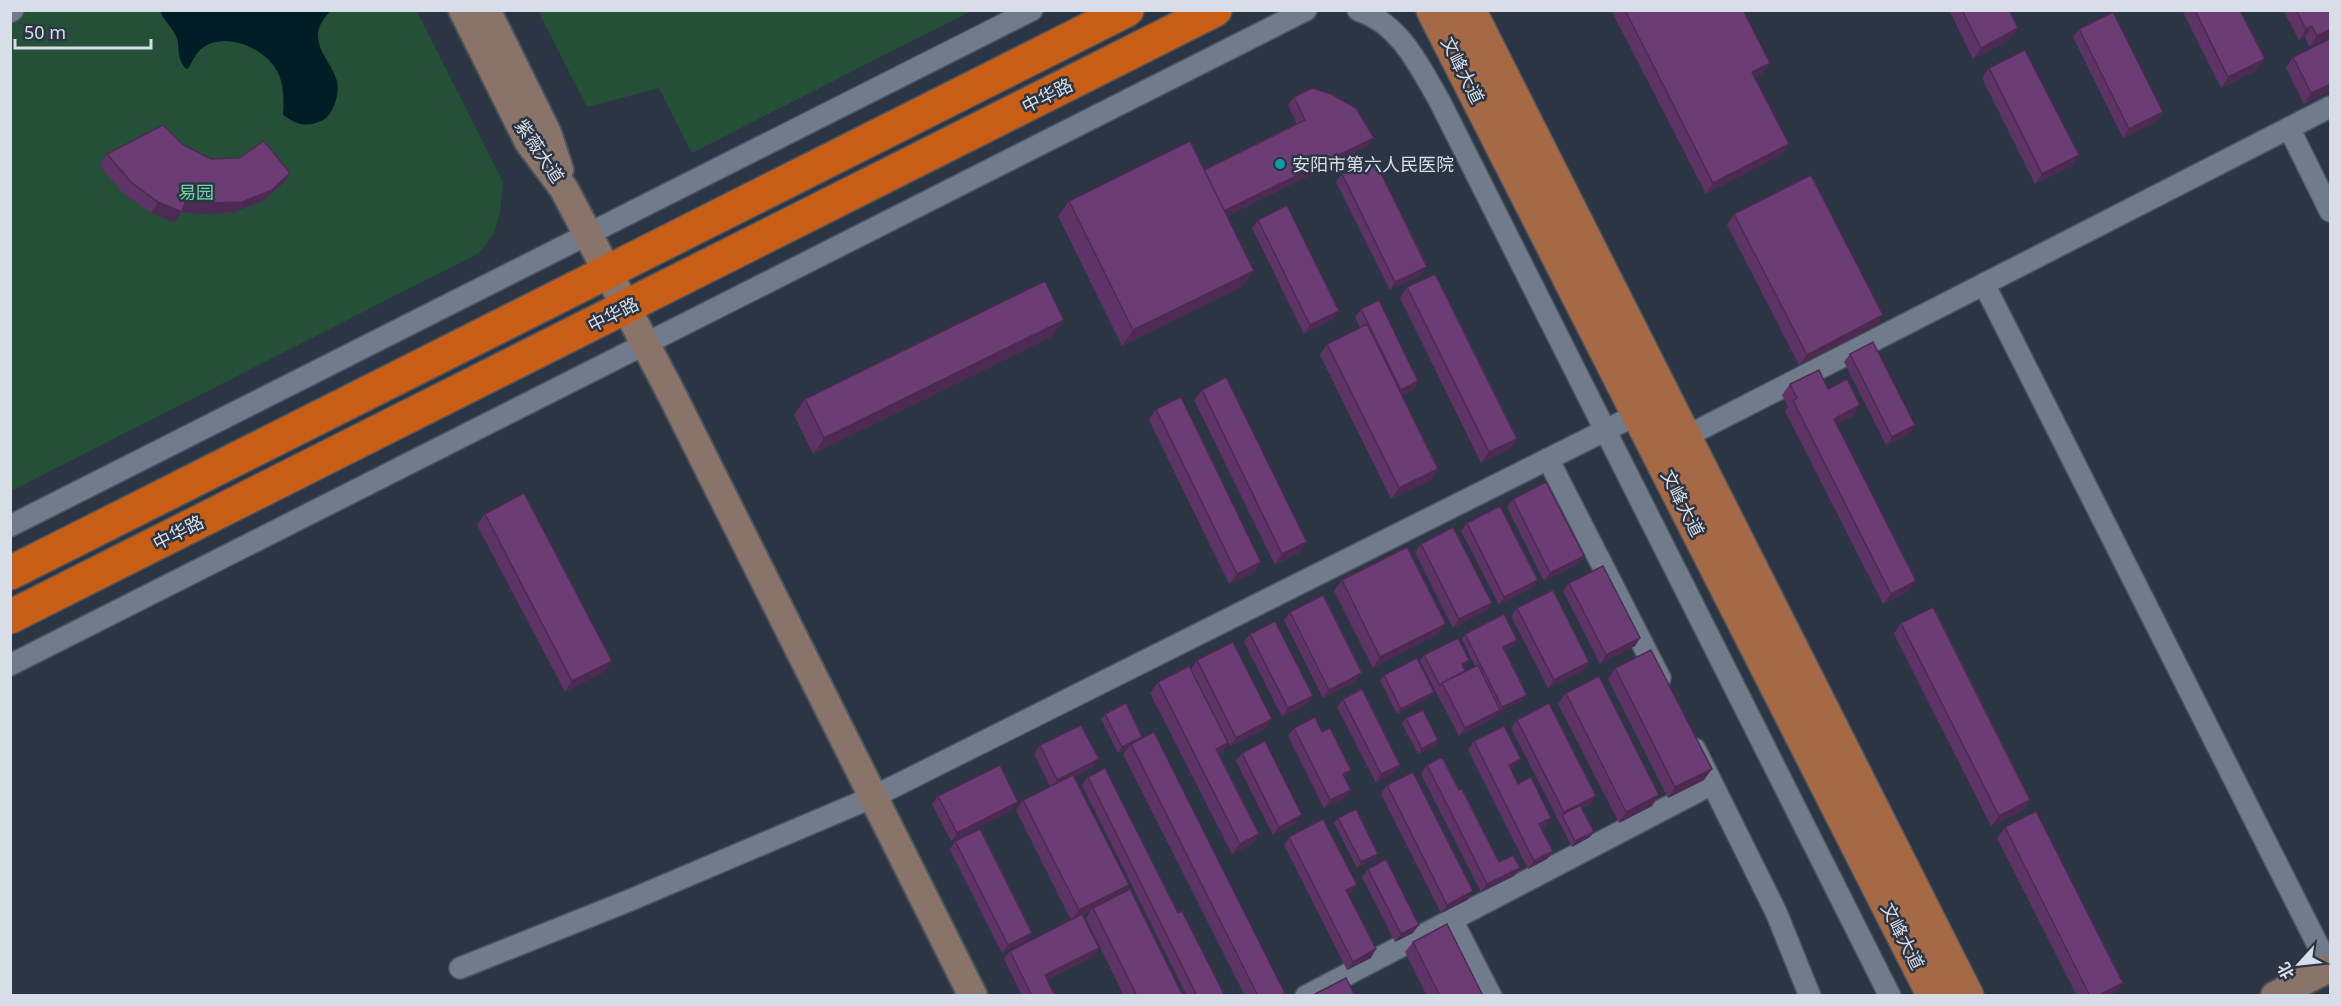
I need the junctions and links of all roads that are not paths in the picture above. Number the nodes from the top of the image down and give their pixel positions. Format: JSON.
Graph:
{"nodes":[{"id":1,"x":463,"y":10,"type":"edge"},
{"id":2,"x":486,"y":10,"type":"edge"},
{"id":3,"x":1032,"y":10,"type":"edge"},
{"id":4,"x":1127,"y":10,"type":"edge"},
{"id":5,"x":1215,"y":10,"type":"edge"},
{"id":6,"x":1306,"y":10,"type":"edge"},
{"id":7,"x":1358,"y":10,"type":"edge"},
{"id":8,"x":1433,"y":10,"type":"edge"},
{"id":9,"x":1469,"y":10,"type":"edge"},
{"id":10,"x":2331,"y":107,"type":"edge"},
{"id":11,"x":2289,"y":128,"type":"junction"},
{"id":12,"x":564,"y":189,"type":"junction"},
{"id":13,"x":2331,"y":211,"type":"edge"},
{"id":14,"x":588,"y":234,"type":"junction"},
{"id":15,"x":608,"y":272,"type":"junction"},
{"id":16,"x":1983,"y":285,"type":"junction"},
{"id":17,"x":626,"y":307,"type":"junction"},
{"id":18,"x":646,"y":343,"type":"junction"},
{"id":19,"x":1638,"y":414,"type":"junction"},
{"id":20,"x":1605,"y":430,"type":"junction"},
{"id":21,"x":1685,"y":437,"type":"junction"},
{"id":22,"x":1548,"y":459,"type":"junction"},
{"id":23,"x":10,"y":526,"type":"edge"},
{"id":24,"x":10,"y":573,"type":"edge"},
{"id":25,"x":10,"y":617,"type":"edge"},
{"id":26,"x":10,"y":665,"type":"edge"},
{"id":27,"x":1666,"y":692,"type":"edge"},
{"id":28,"x":1687,"y":733,"type":"edge"},
{"id":29,"x":1712,"y":784,"type":"junction"},
{"id":30,"x":873,"y":797,"type":"junction"},
{"id":31,"x":1452,"y":920,"type":"junction"},
{"id":32,"x":460,"y":968,"type":"dead end"},
{"id":33,"x":2330,"y":968,"type":"edge"},
{"id":34,"x":973,"y":996,"type":"edge"},
{"id":35,"x":1306,"y":996,"type":"edge"},
{"id":36,"x":1491,"y":996,"type":"edge"},
{"id":37,"x":1810,"y":996,"type":"edge"},
{"id":38,"x":1890,"y":996,"type":"edge"},
{"id":39,"x":1934,"y":996,"type":"edge"},
{"id":40,"x":1967,"y":996,"type":"edge"},
{"id":41,"x":2275,"y":996,"type":"edge"}],
"edges":[{"from":1,"to":12,"type":"street","name":"紫薇大道"},
{"from":2,"to":12,"type":"street","name":"紫薇大道"},
{"from":3,"to":14,"type":"street"},
{"from":4,"to":15,"type":"highway"},
{"from":5,"to":17,"type":"highway","name":"中华路"},
{"from":6,"to":18,"type":"street"},
{"from":7,"to":20,"type":"street"},
{"from":8,"to":19,"type":"main road","name":"文峰大道"},
{"from":9,"to":21,"type":"main road","name":"文峰大道"},
{"from":10,"to":11,"type":"street"},
{"from":11,"to":13,"type":"street"},
{"from":11,"to":16,"type":"street"},
{"from":12,"to":14,"type":"street"},
{"from":14,"to":15,"type":"street"},
{"from":14,"to":23,"type":"street"},
{"from":15,"to":17,"type":"street"},
{"from":15,"to":24,"type":"highway"},
{"from":16,"to":21,"type":"street"},
{"from":16,"to":33,"type":"street"},
{"from":17,"to":18,"type":"street"},
{"from":17,"to":25,"type":"highway","name":"中华路"},
{"from":18,"to":26,"type":"street"},
{"from":18,"to":30,"type":"street"},
{"from":19,"to":20,"type":"street"},
{"from":19,"to":39,"type":"main road","name":"文峰大道"},
{"from":20,"to":22,"type":"street"},
{"from":20,"to":38,"type":"street"},
{"from":21,"to":40,"type":"main road","name":"文峰大道"},
{"from":22,"to":27,"type":"street"},
{"from":22,"to":30,"type":"street"},
{"from":28,"to":29,"type":"street"},
{"from":29,"to":31,"type":"street"},
{"from":29,"to":37,"type":"street"},
{"from":30,"to":32,"type":"street"},
{"from":30,"to":34,"type":"street"},
{"from":31,"to":35,"type":"street"},
{"from":31,"to":36,"type":"street"},
{"from":33,"to":41,"type":"street"}]}
